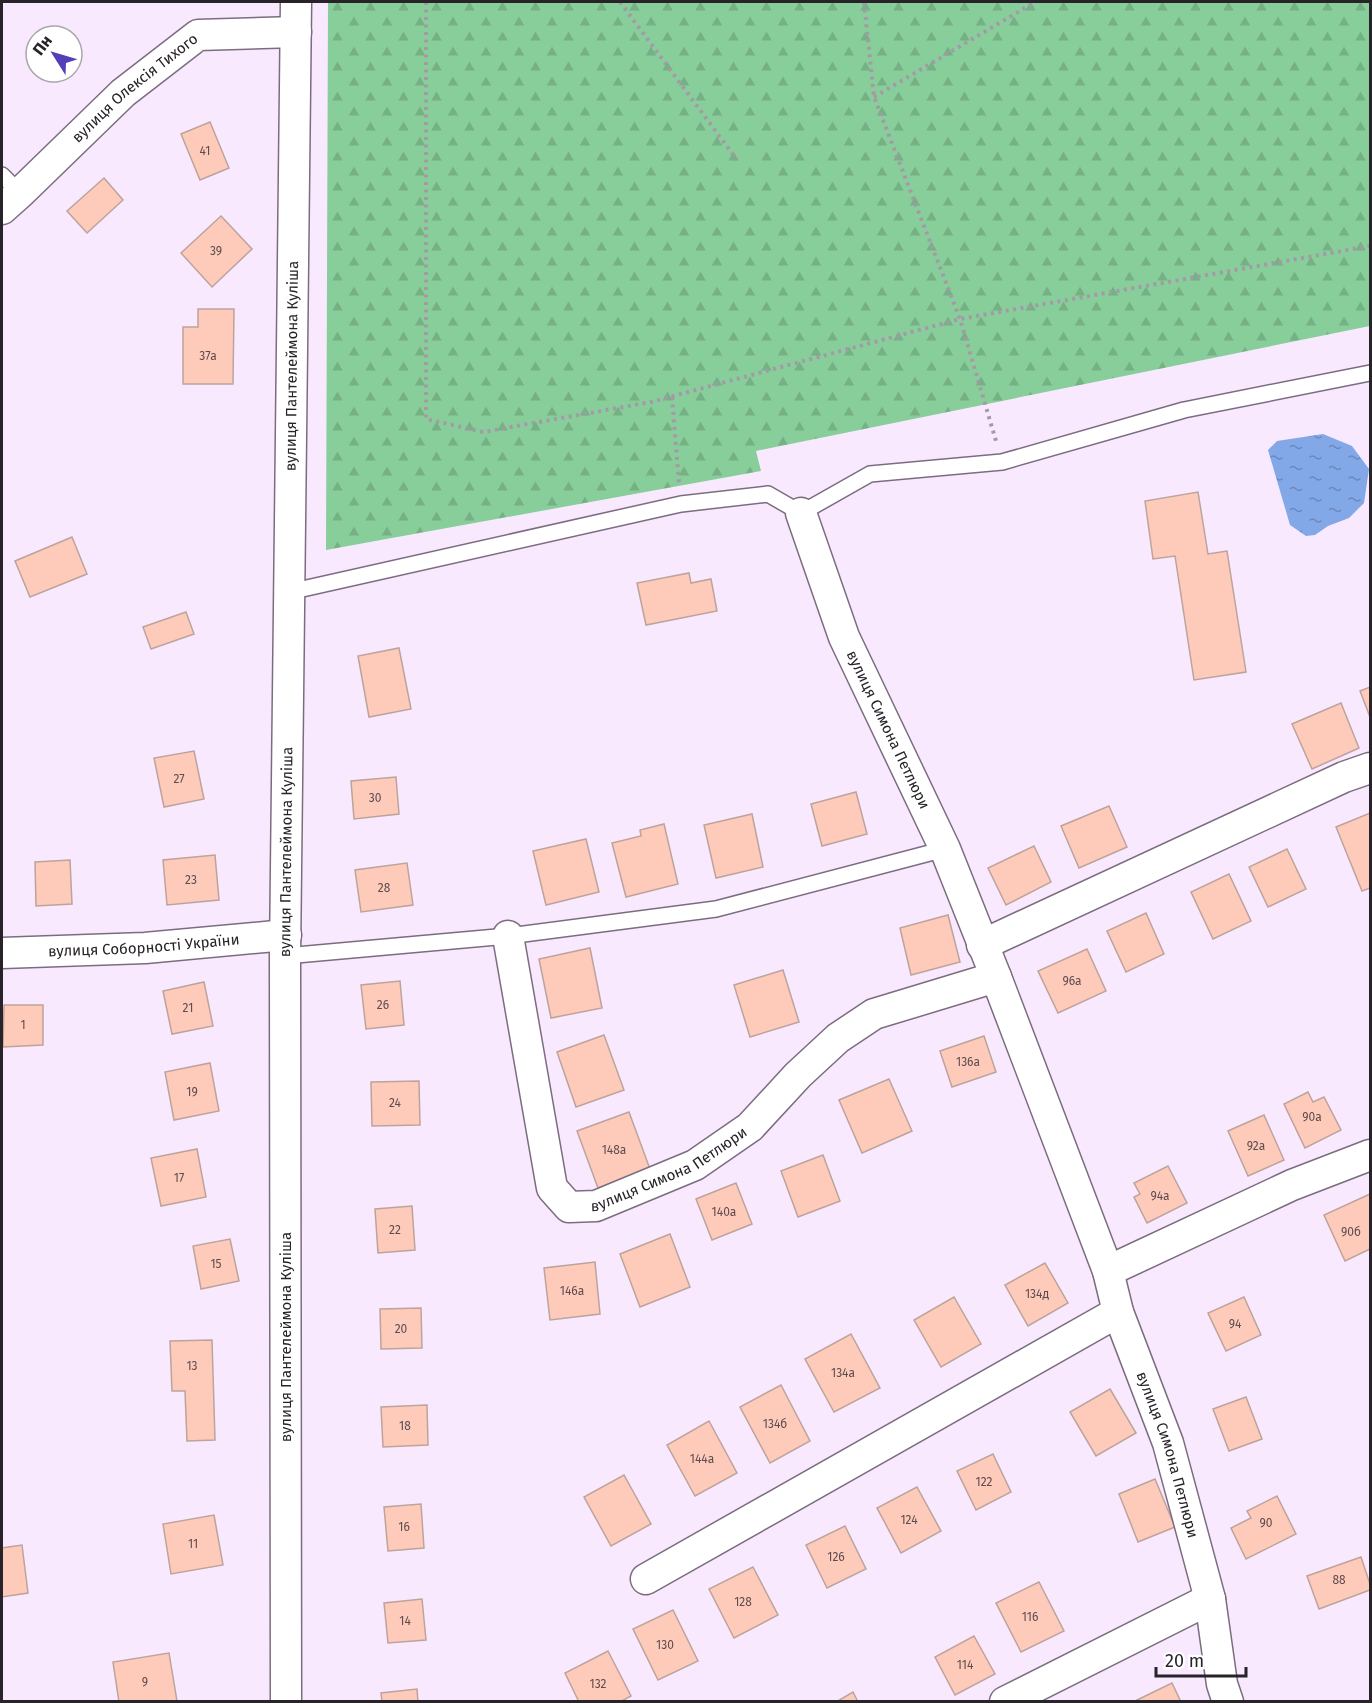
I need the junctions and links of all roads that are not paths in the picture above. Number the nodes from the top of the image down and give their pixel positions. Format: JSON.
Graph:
{"nodes":[{"id":1,"x":296,"y":2,"type":"edge"},
{"id":2,"x":296,"y":32,"type":"junction"},
{"id":3,"x":8,"y":192,"type":"edge"},
{"id":4,"x":1371,"y":373,"type":"edge"},
{"id":5,"x":801,"y":513,"type":"junction"},
{"id":6,"x":289,"y":592,"type":"junction"},
{"id":7,"x":1371,"y":768,"type":"edge"},
{"id":8,"x":945,"y":849,"type":"junction"},
{"id":9,"x":508,"y":936,"type":"junction"},
{"id":10,"x":982,"y":945,"type":"junction"},
{"id":11,"x":285,"y":946,"type":"junction"},
{"id":12,"x":2,"y":953,"type":"edge"},
{"id":13,"x":996,"y":977,"type":"junction"},
{"id":14,"x":1371,"y":1155,"type":"edge"},
{"id":15,"x":1108,"y":1271,"type":"junction"},
{"id":16,"x":1118,"y":1312,"type":"junction"},
{"id":17,"x":645,"y":1579,"type":"dead end"},
{"id":18,"x":1210,"y":1599,"type":"junction"},
{"id":19,"x":286,"y":1701,"type":"edge"},
{"id":20,"x":1005,"y":1701,"type":"edge"},
{"id":21,"x":1228,"y":1701,"type":"edge"}],
"edges":[{"from":1,"to":2,"type":"street","name":"вулиця Пантелеймона Куліша"},
{"from":2,"to":3,"type":"street","name":"вулиця Олексія Тихого"},
{"from":2,"to":6,"type":"street","name":"вулиця Пантелеймона Куліша"},
{"from":4,"to":5,"type":"lane"},
{"from":5,"to":6,"type":"lane"},
{"from":5,"to":8,"type":"street","name":"вулиця Симона Петлюри"},
{"from":6,"to":11,"type":"street","name":"вулиця Пантелеймона Куліша"},
{"from":7,"to":10,"type":"street"},
{"from":8,"to":9,"type":"lane"},
{"from":8,"to":10,"type":"street","name":"вулиця Симона Петлюри"},
{"from":9,"to":11,"type":"lane"},
{"from":9,"to":13,"type":"street","name":"вулиця Симона Петлюри"},
{"from":10,"to":13,"type":"street","name":"вулиця Симона Петлюри"},
{"from":11,"to":12,"type":"street","name":"вулиця Соборності України"},
{"from":11,"to":19,"type":"street","name":"вулиця Пантелеймона Куліша"},
{"from":13,"to":15,"type":"street","name":"вулиця Симона Петлюри"},
{"from":14,"to":15,"type":"street"},
{"from":15,"to":16,"type":"street","name":"вулиця Симона Петлюри"},
{"from":16,"to":17,"type":"street"},
{"from":16,"to":18,"type":"street","name":"вулиця Симона Петлюри"},
{"from":18,"to":20,"type":"street"},
{"from":18,"to":21,"type":"street","name":"вулиця Симона Петлюри"}]}
